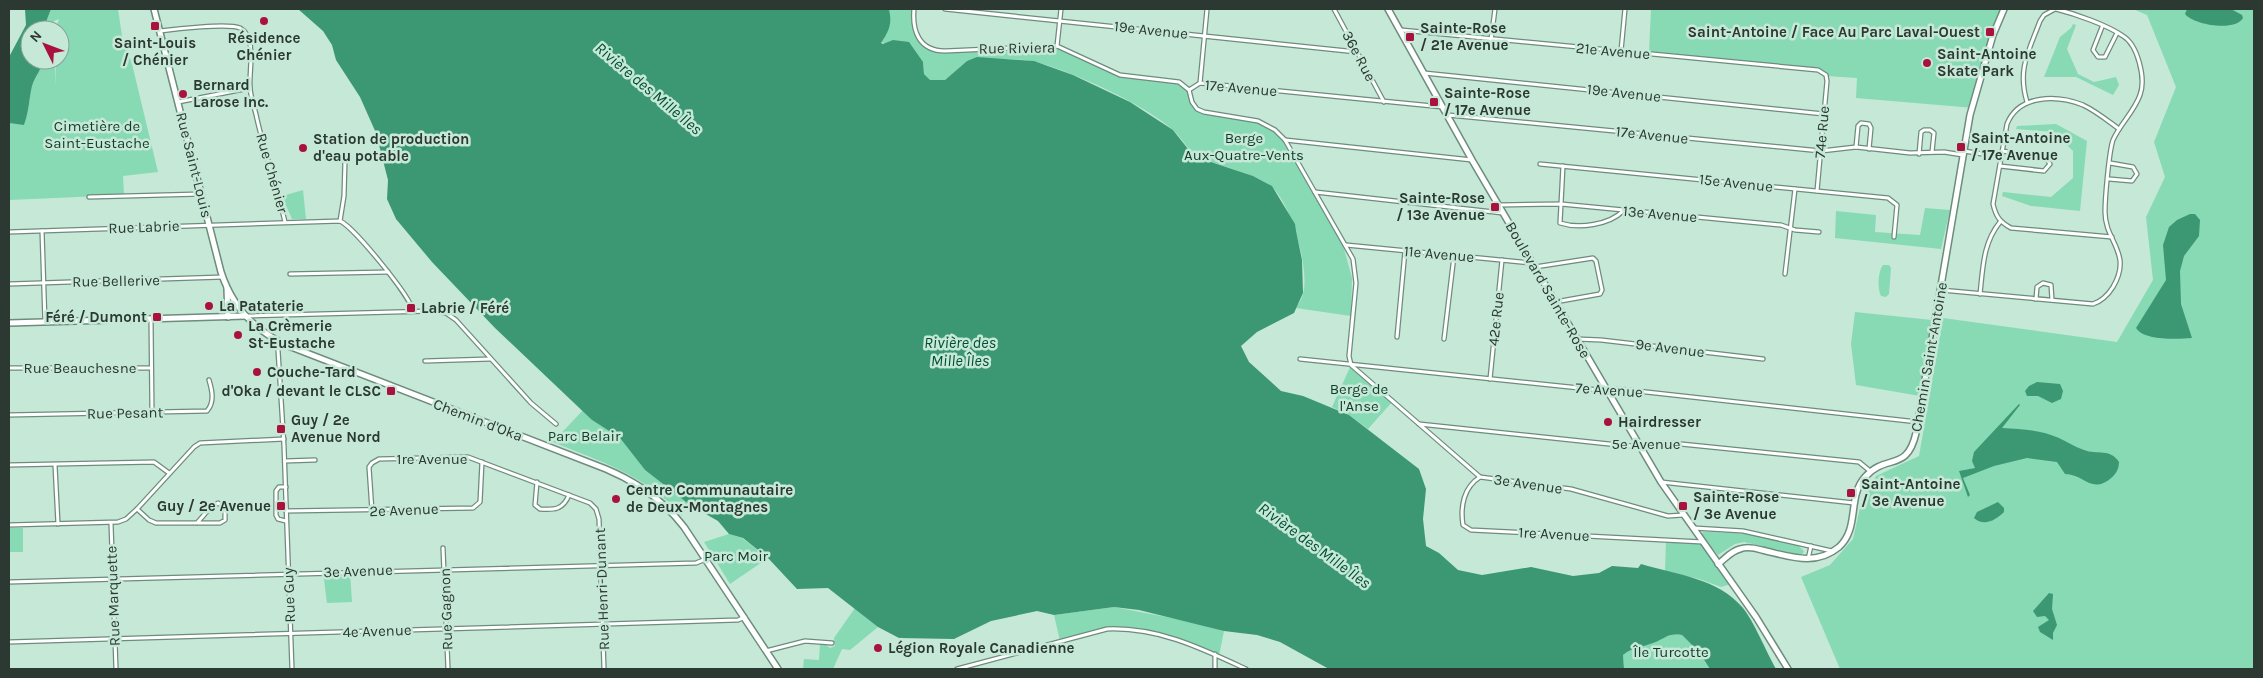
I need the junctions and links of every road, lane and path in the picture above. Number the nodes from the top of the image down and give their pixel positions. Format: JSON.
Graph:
{"nodes":[{"id":1,"x":154,"y":9,"type":"edge"},
{"id":2,"x":914,"y":9,"type":"edge"},
{"id":3,"x":945,"y":9,"type":"edge"},
{"id":4,"x":1061,"y":9,"type":"edge"},
{"id":5,"x":1207,"y":9,"type":"edge"},
{"id":6,"x":1334,"y":9,"type":"edge"},
{"id":7,"x":1388,"y":9,"type":"edge"},
{"id":8,"x":1495,"y":9,"type":"edge"},
{"id":9,"x":1625,"y":9,"type":"edge"},
{"id":10,"x":2004,"y":9,"type":"edge"},
{"id":11,"x":2056,"y":9,"type":"edge"},
{"id":12,"x":1059,"y":21,"type":"junction"},
{"id":13,"x":2102,"y":27,"type":"junction"},
{"id":14,"x":1400,"y":30,"type":"junction"},
{"id":15,"x":160,"y":31,"type":"junction"},
{"id":16,"x":2117,"y":33,"type":"junction"},
{"id":17,"x":1204,"y":36,"type":"junction"},
{"id":18,"x":1492,"y":40,"type":"junction"},
{"id":19,"x":1057,"y":46,"type":"junction"},
{"id":20,"x":1621,"y":51,"type":"junction"},
{"id":21,"x":1357,"y":52,"type":"junction"},
{"id":22,"x":1424,"y":73,"type":"junction"},
{"id":23,"x":1824,"y":74,"type":"joint"},
{"id":24,"x":1200,"y":83,"type":"junction"},
{"id":25,"x":250,"y":88,"type":"junction"},
{"id":26,"x":1189,"y":90,"type":"junction"},
{"id":27,"x":178,"y":102,"type":"junction"},
{"id":28,"x":2027,"y":102,"type":"junction"},
{"id":29,"x":1385,"y":103,"type":"junction"},
{"id":30,"x":1444,"y":107,"type":"junction"},
{"id":31,"x":1824,"y":114,"type":"junction"},
{"id":32,"x":1448,"y":115,"type":"junction"},
{"id":33,"x":2119,"y":129,"type":"junction"},
{"id":34,"x":1285,"y":140,"type":"junction"},
{"id":35,"x":1856,"y":147,"type":"junction"},
{"id":36,"x":1869,"y":149,"type":"junction"},
{"id":37,"x":1821,"y":151,"type":"junction"},
{"id":38,"x":2002,"y":151,"type":"junction"},
{"id":39,"x":1932,"y":152,"type":"junction"},
{"id":40,"x":1963,"y":153,"type":"junction"},
{"id":41,"x":1919,"y":154,"type":"junction"},
{"id":42,"x":2001,"y":157,"type":"junction"},
{"id":43,"x":1472,"y":160,"type":"junction"},
{"id":44,"x":345,"y":161,"type":"dead end"},
{"id":45,"x":2110,"y":163,"type":"junction"},
{"id":46,"x":1540,"y":164,"type":"dead end"},
{"id":47,"x":1563,"y":166,"type":"junction"},
{"id":48,"x":2000,"y":166,"type":"junction"},
{"id":49,"x":2109,"y":179,"type":"junction"},
{"id":50,"x":1795,"y":189,"type":"junction"},
{"id":51,"x":1817,"y":191,"type":"junction"},
{"id":52,"x":1315,"y":192,"type":"junction"},
{"id":53,"x":202,"y":194,"type":"junction"},
{"id":54,"x":89,"y":197,"type":"dead end"},
{"id":55,"x":1561,"y":204,"type":"junction"},
{"id":56,"x":1500,"y":205,"type":"junction"},
{"id":57,"x":1624,"y":211,"type":"junction"},
{"id":58,"x":1504,"y":213,"type":"junction"},
{"id":59,"x":340,"y":221,"type":"junction"},
{"id":60,"x":286,"y":222,"type":"junction"},
{"id":61,"x":2000,"y":222,"type":"junction"},
{"id":62,"x":210,"y":225,"type":"junction"},
{"id":63,"x":1790,"y":227,"type":"junction"},
{"id":64,"x":42,"y":231,"type":"junction"},
{"id":65,"x":9,"y":232,"type":"edge"},
{"id":66,"x":1818,"y":232,"type":"dead end"},
{"id":67,"x":1894,"y":236,"type":"dead end"},
{"id":68,"x":2113,"y":237,"type":"junction"},
{"id":69,"x":1345,"y":245,"type":"junction"},
{"id":70,"x":1405,"y":251,"type":"junction"},
{"id":71,"x":1454,"y":255,"type":"junction"},
{"id":72,"x":1502,"y":260,"type":"junction"},
{"id":73,"x":1533,"y":265,"type":"junction"},
{"id":74,"x":388,"y":272,"type":"junction"},
{"id":75,"x":290,"y":274,"type":"dead end"},
{"id":76,"x":1785,"y":274,"type":"dead end"},
{"id":77,"x":223,"y":277,"type":"junction"},
{"id":78,"x":43,"y":282,"type":"junction"},
{"id":79,"x":9,"y":284,"type":"edge"},
{"id":80,"x":227,"y":287,"type":"junction"},
{"id":81,"x":1940,"y":290,"type":"junction"},
{"id":82,"x":1980,"y":294,"type":"junction"},
{"id":83,"x":2036,"y":299,"type":"junction"},
{"id":84,"x":2052,"y":300,"type":"junction"},
{"id":85,"x":1555,"y":302,"type":"junction"},
{"id":86,"x":413,"y":311,"type":"junction"},
{"id":87,"x":246,"y":316,"type":"junction"},
{"id":88,"x":228,"y":317,"type":"junction"},
{"id":89,"x":151,"y":320,"type":"junction"},
{"id":90,"x":45,"y":322,"type":"junction"},
{"id":91,"x":9,"y":323,"type":"edge"},
{"id":92,"x":1397,"y":337,"type":"dead end"},
{"id":93,"x":1576,"y":339,"type":"junction"},
{"id":94,"x":1444,"y":340,"type":"dead end"},
{"id":95,"x":281,"y":343,"type":"junction"},
{"id":96,"x":491,"y":358,"type":"junction"},
{"id":97,"x":1300,"y":359,"type":"dead end"},
{"id":98,"x":1763,"y":359,"type":"dead end"},
{"id":99,"x":425,"y":361,"type":"dead end"},
{"id":100,"x":1351,"y":364,"type":"junction"},
{"id":101,"x":9,"y":368,"type":"edge"},
{"id":102,"x":151,"y":368,"type":"junction"},
{"id":103,"x":1490,"y":379,"type":"junction"},
{"id":104,"x":208,"y":380,"type":"dead end"},
{"id":105,"x":1608,"y":391,"type":"junction"},
{"id":106,"x":152,"y":412,"type":"junction"},
{"id":107,"x":9,"y":415,"type":"edge"},
{"id":108,"x":1918,"y":422,"type":"junction"},
{"id":109,"x":556,"y":424,"type":"dead end"},
{"id":110,"x":1419,"y":424,"type":"junction"},
{"id":111,"x":284,"y":439,"type":"junction"},
{"id":112,"x":1639,"y":445,"type":"junction"},
{"id":113,"x":315,"y":460,"type":"dead end"},
{"id":114,"x":285,"y":461,"type":"junction"},
{"id":115,"x":482,"y":462,"type":"junction"},
{"id":116,"x":55,"y":464,"type":"junction"},
{"id":117,"x":9,"y":465,"type":"edge"},
{"id":118,"x":1870,"y":471,"type":"junction"},
{"id":119,"x":169,"y":473,"type":"junction"},
{"id":120,"x":1480,"y":477,"type":"junction"},
{"id":121,"x":537,"y":482,"type":"junction"},
{"id":122,"x":1660,"y":482,"type":"junction"},
{"id":123,"x":286,"y":487,"type":"junction"},
{"id":124,"x":569,"y":495,"type":"junction"},
{"id":125,"x":1854,"y":504,"type":"junction"},
{"id":126,"x":137,"y":509,"type":"junction"},
{"id":127,"x":596,"y":509,"type":"joint"},
{"id":128,"x":372,"y":511,"type":"junction"},
{"id":129,"x":286,"y":512,"type":"junction"},
{"id":130,"x":1683,"y":515,"type":"junction"},
{"id":131,"x":286,"y":521,"type":"junction"},
{"id":132,"x":111,"y":523,"type":"junction"},
{"id":133,"x":197,"y":523,"type":"junction"},
{"id":134,"x":58,"y":524,"type":"junction"},
{"id":135,"x":9,"y":525,"type":"edge"},
{"id":136,"x":1693,"y":528,"type":"junction"},
{"id":137,"x":1702,"y":542,"type":"junction"},
{"id":138,"x":1811,"y":546,"type":"junction"},
{"id":139,"x":443,"y":548,"type":"dead end"},
{"id":140,"x":1833,"y":551,"type":"junction"},
{"id":141,"x":706,"y":559,"type":"junction"},
{"id":142,"x":1808,"y":559,"type":"junction"},
{"id":143,"x":1718,"y":564,"type":"junction"},
{"id":144,"x":600,"y":565,"type":"junction"},
{"id":145,"x":444,"y":569,"type":"junction"},
{"id":146,"x":288,"y":574,"type":"junction"},
{"id":147,"x":113,"y":578,"type":"junction"},
{"id":148,"x":9,"y":582,"type":"edge"},
{"id":149,"x":745,"y":618,"type":"junction"},
{"id":150,"x":604,"y":625,"type":"junction"},
{"id":151,"x":446,"y":629,"type":"junction"},
{"id":152,"x":290,"y":634,"type":"junction"},
{"id":153,"x":115,"y":639,"type":"junction"},
{"id":154,"x":9,"y":642,"type":"edge"},
{"id":155,"x":832,"y":643,"type":"dead end"},
{"id":156,"x":766,"y":650,"type":"junction"},
{"id":157,"x":1215,"y":654,"type":"junction"},
{"id":158,"x":965,"y":668,"type":"edge"},
{"id":159,"x":116,"y":669,"type":"edge"},
{"id":160,"x":292,"y":669,"type":"edge"},
{"id":161,"x":448,"y":669,"type":"edge"},
{"id":162,"x":604,"y":669,"type":"edge"},
{"id":163,"x":778,"y":669,"type":"edge"},
{"id":164,"x":956,"y":669,"type":"edge"},
{"id":165,"x":1215,"y":669,"type":"edge"},
{"id":166,"x":1246,"y":669,"type":"edge"},
{"id":167,"x":1788,"y":669,"type":"edge"}],
"edges":[{"from":1,"to":15,"type":"street","name":"Rue Saint-Louis"},
{"from":2,"to":19,"type":"street","name":"Rue Riviera"},
{"from":3,"to":12,"type":"street","name":"19e Avenue"},
{"from":4,"to":12,"type":"street"},
{"from":5,"to":17,"type":"street"},
{"from":6,"to":21,"type":"street","name":"36e Rue"},
{"from":7,"to":14,"type":"street","name":"Boulevard Sainte-Rose"},
{"from":8,"to":18,"type":"street"},
{"from":9,"to":20,"type":"street"},
{"from":10,"to":40,"type":"street","name":"Chemin Saint-Antoine"},
{"from":11,"to":13,"type":"street"},
{"from":11,"to":28,"type":"street"},
{"from":12,"to":17,"type":"street","name":"19e Avenue"},
{"from":12,"to":19,"type":"street"},
{"from":13,"to":16,"type":"street"},
{"from":13,"to":16,"type":"street"},
{"from":14,"to":18,"type":"street","name":"21e Avenue"},
{"from":14,"to":22,"type":"street","name":"Boulevard Sainte-Rose"},
{"from":15,"to":25,"type":"street","name":"Rue Chénier"},
{"from":15,"to":27,"type":"street","name":"Rue Saint-Louis"},
{"from":16,"to":33,"type":"street"},
{"from":17,"to":21,"type":"street","name":"19e Avenue"},
{"from":17,"to":24,"type":"street"},
{"from":18,"to":20,"type":"street","name":"21e Avenue"},
{"from":19,"to":26,"type":"street","name":"Rue Riviera"},
{"from":20,"to":23,"type":"street","name":"21e Avenue"},
{"from":21,"to":29,"type":"street","name":"36e Rue"},
{"from":22,"to":30,"type":"street","name":"Boulevard Sainte-Rose"},
{"from":22,"to":31,"type":"street","name":"19e Avenue"},
{"from":23,"to":31,"type":"street","name":"74e Rue"},
{"from":24,"to":26,"type":"street","name":"17e Avenue"},
{"from":24,"to":29,"type":"street","name":"17e Avenue"},
{"from":25,"to":27,"type":"street"},
{"from":25,"to":60,"type":"street","name":"Rue Chénier"},
{"from":26,"to":34,"type":"street"},
{"from":27,"to":53,"type":"street","name":"Rue Saint-Louis"},
{"from":28,"to":33,"type":"street"},
{"from":28,"to":38,"type":"street"},
{"from":29,"to":30,"type":"street","name":"17e Avenue"},
{"from":30,"to":32,"type":"street","name":"Boulevard Sainte-Rose"},
{"from":31,"to":37,"type":"street","name":"74e Rue"},
{"from":32,"to":37,"type":"street","name":"17e Avenue"},
{"from":32,"to":43,"type":"street","name":"Boulevard Sainte-Rose"},
{"from":33,"to":45,"type":"street"},
{"from":34,"to":43,"type":"street"},
{"from":34,"to":52,"type":"street"},
{"from":35,"to":36,"type":"street","name":"17e Avenue"},
{"from":35,"to":36,"type":"street"},
{"from":35,"to":37,"type":"street","name":"17e Avenue"},
{"from":36,"to":41,"type":"street","name":"17e Avenue"},
{"from":37,"to":51,"type":"street","name":"74e Rue"},
{"from":38,"to":42,"type":"street"},
{"from":38,"to":48,"type":"street"},
{"from":39,"to":40,"type":"street","name":"17e Avenue"},
{"from":39,"to":41,"type":"street","name":"17e Avenue"},
{"from":39,"to":41,"type":"street"},
{"from":40,"to":42,"type":"street","name":"17e Avenue"},
{"from":40,"to":81,"type":"street","name":"Chemin Saint-Antoine"},
{"from":42,"to":48,"type":"street"},
{"from":43,"to":56,"type":"street","name":"Boulevard Sainte-Rose"},
{"from":44,"to":59,"type":"street"},
{"from":45,"to":49,"type":"street"},
{"from":45,"to":49,"type":"street"},
{"from":46,"to":47,"type":"street","name":"15e Avenue"},
{"from":47,"to":50,"type":"street","name":"15e Avenue"},
{"from":47,"to":55,"type":"street"},
{"from":48,"to":61,"type":"street"},
{"from":49,"to":68,"type":"street"},
{"from":50,"to":51,"type":"street","name":"15e Avenue"},
{"from":50,"to":63,"type":"street"},
{"from":51,"to":67,"type":"street","name":"15e Avenue"},
{"from":52,"to":58,"type":"street"},
{"from":52,"to":69,"type":"street"},
{"from":53,"to":54,"type":"street"},
{"from":53,"to":62,"type":"street","name":"Rue Saint-Louis"},
{"from":55,"to":56,"type":"street","name":"13e Avenue"},
{"from":55,"to":57,"type":"street","name":"13e Avenue"},
{"from":55,"to":57,"type":"street"},
{"from":56,"to":58,"type":"street","name":"Boulevard Sainte-Rose"},
{"from":57,"to":63,"type":"street","name":"13e Avenue"},
{"from":58,"to":73,"type":"street","name":"Boulevard Sainte-Rose"},
{"from":59,"to":60,"type":"street","name":"Rue Labrie"},
{"from":59,"to":74,"type":"street"},
{"from":60,"to":62,"type":"street","name":"Rue Labrie"},
{"from":61,"to":68,"type":"street"},
{"from":61,"to":82,"type":"street"},
{"from":62,"to":64,"type":"street","name":"Rue Labrie"},
{"from":62,"to":77,"type":"street","name":"Rue Saint-Louis"},
{"from":63,"to":66,"type":"street","name":"13e Avenue"},
{"from":63,"to":76,"type":"street"},
{"from":64,"to":65,"type":"street","name":"Rue Labrie"},
{"from":64,"to":78,"type":"street"},
{"from":68,"to":84,"type":"street"},
{"from":69,"to":70,"type":"street","name":"11e Avenue"},
{"from":69,"to":100,"type":"street"},
{"from":70,"to":71,"type":"street","name":"11e Avenue"},
{"from":70,"to":92,"type":"street"},
{"from":71,"to":72,"type":"street","name":"11e Avenue"},
{"from":71,"to":94,"type":"street"},
{"from":72,"to":73,"type":"street","name":"11e Avenue"},
{"from":72,"to":103,"type":"street","name":"42e Rue"},
{"from":73,"to":85,"type":"street","name":"Boulevard Sainte-Rose"},
{"from":73,"to":85,"type":"street","name":"11e Avenue"},
{"from":74,"to":75,"type":"street"},
{"from":74,"to":86,"type":"street"},
{"from":77,"to":78,"type":"street","name":"Rue Bellerive"},
{"from":77,"to":80,"type":"street","name":"Rue Saint-Louis"},
{"from":78,"to":79,"type":"street","name":"Rue Bellerive"},
{"from":78,"to":90,"type":"street"},
{"from":80,"to":87,"type":"street","name":"Rue Saint-Louis"},
{"from":80,"to":88,"type":"street"},
{"from":81,"to":82,"type":"street"},
{"from":81,"to":108,"type":"street","name":"Chemin Saint-Antoine"},
{"from":82,"to":83,"type":"street"},
{"from":83,"to":84,"type":"street"},
{"from":83,"to":84,"type":"street"},
{"from":85,"to":93,"type":"street","name":"Boulevard Sainte-Rose"},
{"from":86,"to":87,"type":"street"},
{"from":86,"to":96,"type":"street"},
{"from":87,"to":88,"type":"street"},
{"from":87,"to":95,"type":"street","name":"Chemin d'Oka"},
{"from":88,"to":89,"type":"street"},
{"from":89,"to":90,"type":"street"},
{"from":89,"to":102,"type":"street"},
{"from":90,"to":91,"type":"street"},
{"from":93,"to":98,"type":"street","name":"9e Avenue"},
{"from":93,"to":105,"type":"street","name":"Boulevard Sainte-Rose"},
{"from":95,"to":111,"type":"street","name":"Rue Guy"},
{"from":95,"to":141,"type":"street","name":"Chemin d'Oka"},
{"from":96,"to":99,"type":"street"},
{"from":96,"to":109,"type":"street"},
{"from":97,"to":100,"type":"street","name":"7e Avenue"},
{"from":100,"to":103,"type":"street","name":"7e Avenue"},
{"from":100,"to":110,"type":"street","name":"3e Avenue"},
{"from":101,"to":102,"type":"street","name":"Rue Beauchesne"},
{"from":102,"to":106,"type":"street"},
{"from":103,"to":105,"type":"street","name":"7e Avenue"},
{"from":104,"to":106,"type":"street","name":"Rue Pesant"},
{"from":105,"to":108,"type":"street","name":"7e Avenue"},
{"from":105,"to":112,"type":"street","name":"Boulevard Sainte-Rose"},
{"from":106,"to":107,"type":"street","name":"Rue Pesant"},
{"from":108,"to":118,"type":"street","name":"Chemin Saint-Antoine"},
{"from":110,"to":112,"type":"street","name":"5e Avenue"},
{"from":110,"to":120,"type":"street","name":"3e Avenue"},
{"from":111,"to":114,"type":"street","name":"Rue Guy"},
{"from":111,"to":119,"type":"street"},
{"from":112,"to":118,"type":"street","name":"5e Avenue"},
{"from":112,"to":122,"type":"street","name":"Boulevard Sainte-Rose"},
{"from":113,"to":114,"type":"street"},
{"from":114,"to":123,"type":"street","name":"Rue Guy"},
{"from":115,"to":121,"type":"street","name":"1re Avenue"},
{"from":115,"to":128,"type":"street","name":"2e Avenue"},
{"from":115,"to":128,"type":"street","name":"1re Avenue"},
{"from":116,"to":117,"type":"street"},
{"from":116,"to":119,"type":"street"},
{"from":116,"to":134,"type":"street"},
{"from":118,"to":125,"type":"street"},
{"from":119,"to":126,"type":"street"},
{"from":120,"to":130,"type":"street","name":"3e Avenue"},
{"from":120,"to":137,"type":"street","name":"1re Avenue"},
{"from":121,"to":124,"type":"street","name":"1re Avenue"},
{"from":121,"to":124,"type":"street"},
{"from":122,"to":125,"type":"street"},
{"from":122,"to":130,"type":"street","name":"Boulevard Sainte-Rose"},
{"from":123,"to":129,"type":"street","name":"Rue Guy"},
{"from":123,"to":131,"type":"street","name":"Rue Guy"},
{"from":124,"to":127,"type":"street","name":"1re Avenue"},
{"from":125,"to":140,"type":"street"},
{"from":126,"to":132,"type":"street"},
{"from":126,"to":133,"type":"street"},
{"from":127,"to":144,"type":"street","name":"Rue Henri-Dunant"},
{"from":128,"to":129,"type":"street","name":"2e Avenue"},
{"from":129,"to":131,"type":"street","name":"Rue Guy"},
{"from":130,"to":136,"type":"street","name":"Boulevard Sainte-Rose"},
{"from":131,"to":146,"type":"street","name":"Rue Guy"},
{"from":132,"to":134,"type":"street"},
{"from":132,"to":147,"type":"street","name":"Rue Marquette"},
{"from":133,"to":133,"type":"street"},
{"from":134,"to":135,"type":"street"},
{"from":136,"to":137,"type":"street","name":"Boulevard Sainte-Rose"},
{"from":136,"to":138,"type":"street"},
{"from":137,"to":143,"type":"street","name":"Boulevard Sainte-Rose"},
{"from":138,"to":140,"type":"street"},
{"from":138,"to":142,"type":"street"},
{"from":139,"to":145,"type":"street","name":"Rue Gagnon"},
{"from":140,"to":142,"type":"street"},
{"from":141,"to":144,"type":"street","name":"3e Avenue"},
{"from":141,"to":149,"type":"street","name":"Chemin d'Oka"},
{"from":142,"to":143,"type":"street"},
{"from":143,"to":167,"type":"street","name":"Boulevard Sainte-Rose"},
{"from":144,"to":145,"type":"street","name":"3e Avenue"},
{"from":144,"to":150,"type":"street","name":"Rue Henri-Dunant"},
{"from":145,"to":146,"type":"street","name":"3e Avenue"},
{"from":145,"to":151,"type":"street","name":"Rue Gagnon"},
{"from":146,"to":147,"type":"street","name":"3e Avenue"},
{"from":146,"to":152,"type":"street","name":"Rue Guy"},
{"from":147,"to":148,"type":"street","name":"3e Avenue"},
{"from":147,"to":153,"type":"street","name":"Rue Marquette"},
{"from":149,"to":150,"type":"street","name":"4e Avenue"},
{"from":149,"to":156,"type":"street","name":"Chemin d'Oka"},
{"from":150,"to":151,"type":"street","name":"4e Avenue"},
{"from":150,"to":162,"type":"street","name":"Rue Henri-Dunant"},
{"from":151,"to":152,"type":"street","name":"4e Avenue"},
{"from":151,"to":161,"type":"street","name":"Rue Gagnon"},
{"from":152,"to":153,"type":"street","name":"4e Avenue"},
{"from":152,"to":160,"type":"street","name":"Rue Guy"},
{"from":153,"to":154,"type":"street","name":"4e Avenue"},
{"from":153,"to":159,"type":"street","name":"Rue Marquette"},
{"from":155,"to":156,"type":"street"},
{"from":156,"to":163,"type":"street","name":"Chemin d'Oka"},
{"from":157,"to":158,"type":"street"},
{"from":157,"to":165,"type":"street"},
{"from":157,"to":166,"type":"street"},
{"from":158,"to":164,"type":"street"}]}
